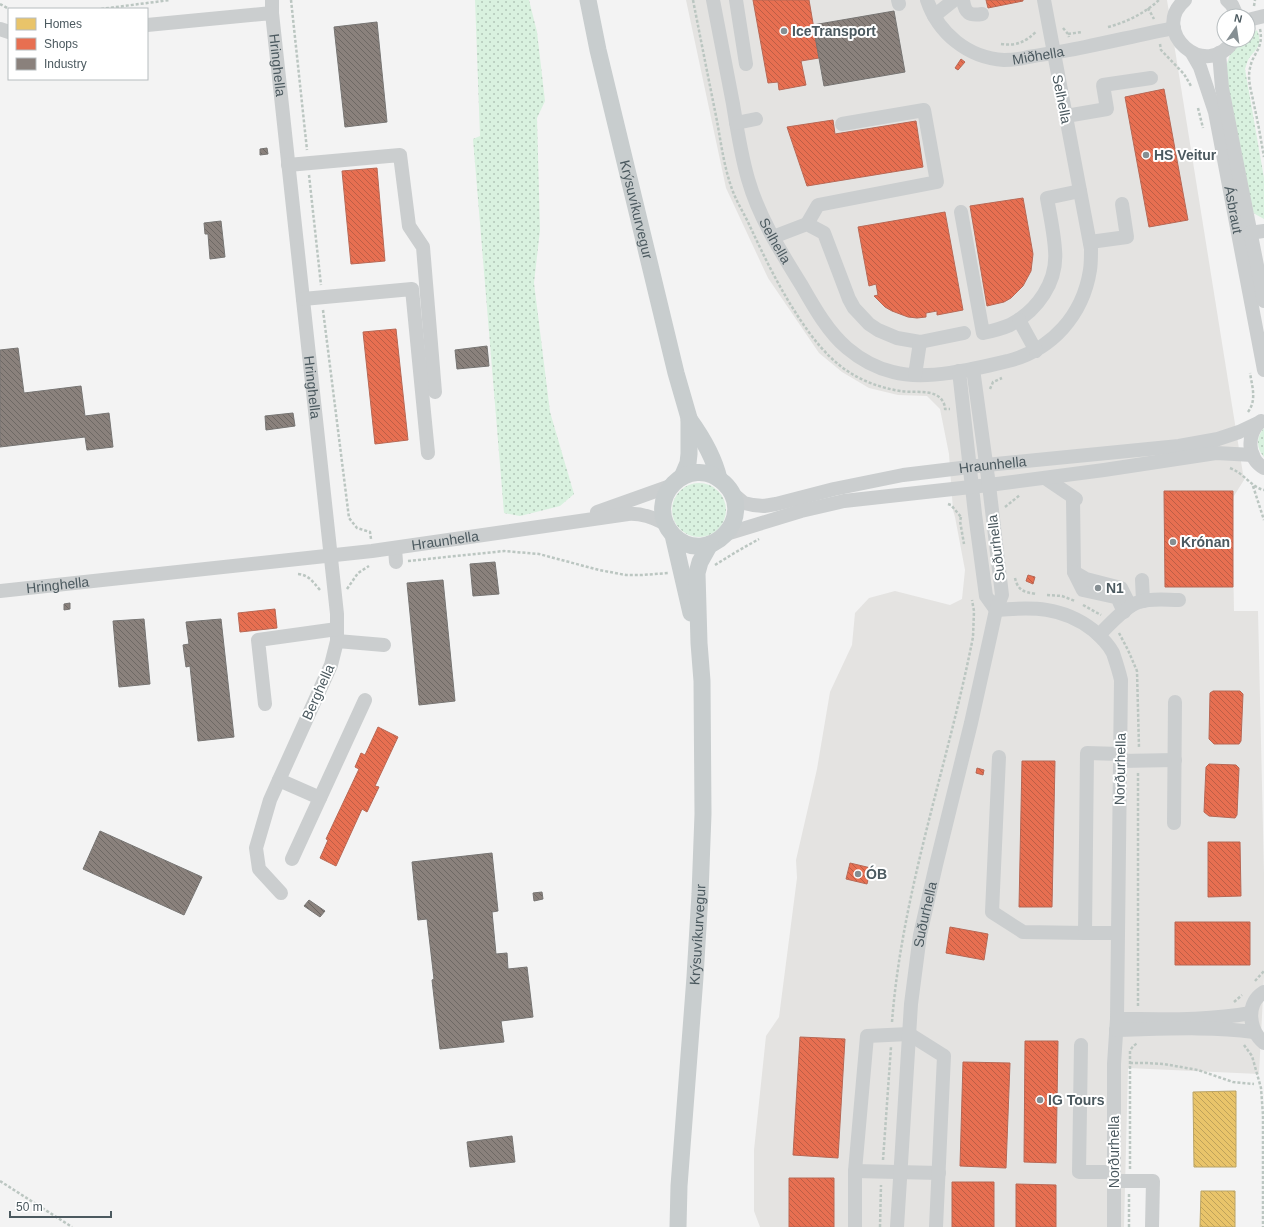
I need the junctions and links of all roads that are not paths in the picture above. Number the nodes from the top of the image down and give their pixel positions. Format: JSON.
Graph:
{"nodes":[{"id":1,"x":588,"y":0,"type":"edge"},
{"id":2,"x":713,"y":0,"type":"edge"},
{"id":3,"x":736,"y":0,"type":"edge"},
{"id":4,"x":927,"y":0,"type":"edge"},
{"id":5,"x":954,"y":0,"type":"edge"},
{"id":6,"x":963,"y":0,"type":"edge"},
{"id":7,"x":1044,"y":0,"type":"edge"},
{"id":8,"x":1185,"y":0,"type":"edge"},
{"id":9,"x":1227,"y":0,"type":"edge"},
{"id":10,"x":272,"y":6,"type":"edge"},
{"id":11,"x":1233,"y":8,"type":"edge"},
{"id":12,"x":982,"y":14,"type":"dead end"},
{"id":13,"x":934,"y":16,"type":"junction"},
{"id":14,"x":148,"y":25,"type":"edge"},
{"id":15,"x":1174,"y":28,"type":"junction"},
{"id":16,"x":1227,"y":48,"type":"edge"},
{"id":17,"x":1192,"y":53,"type":"junction"},
{"id":18,"x":1219,"y":53,"type":"junction"},
{"id":19,"x":1054,"y":54,"type":"junction"},
{"id":20,"x":746,"y":64,"type":"dead end"},
{"id":21,"x":1150,"y":78,"type":"dead end"},
{"id":22,"x":1066,"y":116,"type":"junction"},
{"id":23,"x":756,"y":119,"type":"dead end"},
{"id":24,"x":736,"y":123,"type":"junction"},
{"id":25,"x":842,"y":124,"type":"dead end"},
{"id":26,"x":288,"y":165,"type":"junction"},
{"id":27,"x":1080,"y":191,"type":"junction"},
{"id":28,"x":1122,"y":204,"type":"dead end"},
{"id":29,"x":960,"y":212,"type":"dead end"},
{"id":30,"x":807,"y":224,"type":"junction"},
{"id":31,"x":1264,"y":231,"type":"edge"},
{"id":32,"x":1250,"y":233,"type":"junction"},
{"id":33,"x":773,"y":237,"type":"junction"},
{"id":34,"x":1090,"y":242,"type":"junction"},
{"id":35,"x":303,"y":299,"type":"junction"},
{"id":36,"x":1264,"y":301,"type":"edge"},
{"id":37,"x":1019,"y":320,"type":"junction"},
{"id":38,"x":964,"y":332,"type":"dead end"},
{"id":39,"x":920,"y":342,"type":"junction"},
{"id":40,"x":1036,"y":351,"type":"junction"},
{"id":41,"x":966,"y":370,"type":"junction"},
{"id":42,"x":1264,"y":370,"type":"edge"},
{"id":43,"x":915,"y":375,"type":"junction"},
{"id":44,"x":435,"y":392,"type":"dead end"},
{"id":45,"x":689,"y":418,"type":"junction"},
{"id":46,"x":1261,"y":420,"type":"edge"},
{"id":47,"x":428,"y":453,"type":"dead end"},
{"id":48,"x":1253,"y":455,"type":"junction"},
{"id":49,"x":986,"y":464,"type":"junction"},
{"id":50,"x":970,"y":467,"type":"junction"},
{"id":51,"x":1264,"y":468,"type":"edge"},
{"id":52,"x":1044,"y":478,"type":"junction"},
{"id":53,"x":718,"y":479,"type":"junction"},
{"id":54,"x":676,"y":481,"type":"junction"},
{"id":55,"x":989,"y":485,"type":"junction"},
{"id":56,"x":972,"y":487,"type":"junction"},
{"id":57,"x":731,"y":492,"type":"junction"},
{"id":58,"x":560,"y":524,"type":"junction"},
{"id":59,"x":669,"y":529,"type":"junction"},
{"id":60,"x":726,"y":534,"type":"junction"},
{"id":61,"x":710,"y":544,"type":"junction"},
{"id":62,"x":330,"y":556,"type":"junction"},
{"id":63,"x":1142,"y":580,"type":"dead end"},
{"id":64,"x":0,"y":590,"type":"edge"},
{"id":65,"x":1179,"y":600,"type":"dead end"},
{"id":66,"x":1132,"y":606,"type":"junction"},
{"id":67,"x":996,"y":610,"type":"junction"},
{"id":68,"x":337,"y":635,"type":"junction"},
{"id":69,"x":1099,"y":635,"type":"junction"},
{"id":70,"x":699,"y":643,"type":"junction"},
{"id":71,"x":384,"y":645,"type":"dead end"},
{"id":72,"x":365,"y":700,"type":"dead end"},
{"id":73,"x":1176,"y":702,"type":"dead end"},
{"id":74,"x":266,"y":704,"type":"dead end"},
{"id":75,"x":999,"y":757,"type":"dead end"},
{"id":76,"x":1120,"y":757,"type":"junction"},
{"id":77,"x":1175,"y":760,"type":"junction"},
{"id":78,"x":279,"y":780,"type":"junction"},
{"id":79,"x":320,"y":798,"type":"junction"},
{"id":80,"x":1174,"y":823,"type":"dead end"},
{"id":81,"x":292,"y":859,"type":"dead end"},
{"id":82,"x":281,"y":893,"type":"dead end"},
{"id":83,"x":1085,"y":933,"type":"junction"},
{"id":84,"x":1118,"y":933,"type":"junction"},
{"id":85,"x":1264,"y":992,"type":"edge"},
{"id":86,"x":1251,"y":1013,"type":"junction"},
{"id":87,"x":1116,"y":1025,"type":"junction"},
{"id":88,"x":1254,"y":1032,"type":"junction"},
{"id":89,"x":909,"y":1034,"type":"junction"},
{"id":90,"x":1264,"y":1043,"type":"edge"},
{"id":91,"x":1081,"y":1045,"type":"dead end"},
{"id":92,"x":855,"y":1171,"type":"junction"},
{"id":93,"x":900,"y":1172,"type":"junction"},
{"id":94,"x":939,"y":1173,"type":"junction"},
{"id":95,"x":1114,"y":1177,"type":"junction"},
{"id":96,"x":678,"y":1227,"type":"edge"},
{"id":97,"x":855,"y":1227,"type":"edge"},
{"id":98,"x":897,"y":1227,"type":"edge"},
{"id":99,"x":936,"y":1227,"type":"edge"},
{"id":100,"x":1114,"y":1227,"type":"edge"},
{"id":101,"x":1152,"y":1227,"type":"edge"}],
"edges":[{"from":1,"to":45,"type":"main road","name":"Krýsuvíkurvegur"},
{"from":2,"to":24,"type":"street","name":"Selhella"},
{"from":3,"to":20,"type":"street"},
{"from":4,"to":13,"type":"street","name":"Miðhella"},
{"from":5,"to":13,"type":"street"},
{"from":6,"to":12,"type":"street"},
{"from":7,"to":19,"type":"street","name":"Selhella"},
{"from":8,"to":15,"type":"street"},
{"from":9,"to":11,"type":"street"},
{"from":10,"to":14,"type":"street","name":"Hringhella"},
{"from":10,"to":26,"type":"street","name":"Hringhella"},
{"from":13,"to":19,"type":"street","name":"Miðhella"},
{"from":15,"to":17,"type":"street","name":"Ásbraut"},
{"from":15,"to":19,"type":"street","name":"Miðhella"},
{"from":16,"to":18,"type":"street"},
{"from":17,"to":18,"type":"street"},
{"from":17,"to":42,"type":"street","name":"Ásbraut"},
{"from":18,"to":32,"type":"street","name":"Ásbraut"},
{"from":19,"to":22,"type":"street","name":"Selhella"},
{"from":21,"to":22,"type":"street"},
{"from":22,"to":27,"type":"street","name":"Selhella"},
{"from":23,"to":24,"type":"street"},
{"from":24,"to":33,"type":"street","name":"Selhella"},
{"from":25,"to":30,"type":"street"},
{"from":26,"to":35,"type":"street","name":"Hringhella"},
{"from":26,"to":44,"type":"street"},
{"from":27,"to":34,"type":"street","name":"Selhella"},
{"from":27,"to":37,"type":"street"},
{"from":28,"to":34,"type":"street"},
{"from":29,"to":37,"type":"street"},
{"from":30,"to":33,"type":"street"},
{"from":30,"to":39,"type":"street"},
{"from":31,"to":32,"type":"street"},
{"from":32,"to":36,"type":"street","name":"Ásbraut"},
{"from":33,"to":43,"type":"street","name":"Selhella"},
{"from":34,"to":40,"type":"street","name":"Selhella"},
{"from":35,"to":47,"type":"street"},
{"from":35,"to":62,"type":"street","name":"Hringhella"},
{"from":37,"to":40,"type":"street"},
{"from":38,"to":39,"type":"street"},
{"from":39,"to":43,"type":"street"},
{"from":40,"to":41,"type":"street","name":"Selhella"},
{"from":41,"to":43,"type":"street","name":"Selhella"},
{"from":41,"to":49,"type":"street"},
{"from":41,"to":50,"type":"street"},
{"from":45,"to":53,"type":"main road","name":"Krýsuvíkurvegur"},
{"from":45,"to":54,"type":"main road","name":"Krýsuvíkurvegur"},
{"from":46,"to":48,"type":"street"},
{"from":46,"to":49,"type":"street","name":"Hraunhella"},
{"from":48,"to":51,"type":"street"},
{"from":48,"to":52,"type":"street","name":"Hraunhella"},
{"from":49,"to":50,"type":"street","name":"Hraunhella"},
{"from":49,"to":55,"type":"street"},
{"from":50,"to":56,"type":"street"},
{"from":50,"to":57,"type":"street","name":"Hraunhella"},
{"from":52,"to":55,"type":"street","name":"Hraunhella"},
{"from":52,"to":66,"type":"street"},
{"from":53,"to":54,"type":"main road"},
{"from":53,"to":57,"type":"main road"},
{"from":54,"to":58,"type":"street","name":"Hraunhella"},
{"from":54,"to":59,"type":"main road"},
{"from":55,"to":56,"type":"street","name":"Hraunhella"},
{"from":55,"to":67,"type":"street","name":"Suðurhella"},
{"from":56,"to":60,"type":"street","name":"Hraunhella"},
{"from":56,"to":67,"type":"street","name":"Suðurhella"},
{"from":57,"to":60,"type":"main road"},
{"from":58,"to":59,"type":"street","name":"Hraunhella"},
{"from":58,"to":62,"type":"street","name":"Hraunhella"},
{"from":59,"to":61,"type":"main road"},
{"from":59,"to":70,"type":"main road","name":"Krýsuvíkurvegur"},
{"from":60,"to":61,"type":"main road"},
{"from":61,"to":70,"type":"main road","name":"Krýsuvíkurvegur"},
{"from":62,"to":64,"type":"street","name":"Hringhella"},
{"from":62,"to":68,"type":"street","name":"Berghella"},
{"from":63,"to":66,"type":"street"},
{"from":65,"to":66,"type":"street"},
{"from":66,"to":69,"type":"street"},
{"from":67,"to":69,"type":"street","name":"Norðurhella"},
{"from":67,"to":89,"type":"street","name":"Suðurhella"},
{"from":68,"to":71,"type":"street"},
{"from":68,"to":74,"type":"street"},
{"from":68,"to":78,"type":"street","name":"Berghella"},
{"from":69,"to":76,"type":"street","name":"Norðurhella"},
{"from":70,"to":96,"type":"main road","name":"Krýsuvíkurvegur"},
{"from":72,"to":79,"type":"street"},
{"from":73,"to":77,"type":"street"},
{"from":75,"to":83,"type":"street"},
{"from":76,"to":77,"type":"street"},
{"from":76,"to":83,"type":"street"},
{"from":76,"to":84,"type":"street","name":"Norðurhella"},
{"from":77,"to":80,"type":"street"},
{"from":78,"to":79,"type":"street"},
{"from":78,"to":82,"type":"street","name":"Berghella"},
{"from":79,"to":81,"type":"street"},
{"from":83,"to":84,"type":"street"},
{"from":84,"to":87,"type":"street","name":"Norðurhella"},
{"from":85,"to":86,"type":"street"},
{"from":86,"to":87,"type":"street"},
{"from":86,"to":88,"type":"street"},
{"from":87,"to":88,"type":"street"},
{"from":87,"to":95,"type":"street","name":"Norðurhella"},
{"from":88,"to":90,"type":"street"},
{"from":89,"to":92,"type":"street"},
{"from":89,"to":93,"type":"street","name":"Suðurhella"},
{"from":89,"to":94,"type":"street"},
{"from":91,"to":95,"type":"street"},
{"from":92,"to":93,"type":"street"},
{"from":92,"to":97,"type":"street"},
{"from":93,"to":94,"type":"street"},
{"from":93,"to":98,"type":"street","name":"Suðurhella"},
{"from":94,"to":99,"type":"street"},
{"from":95,"to":100,"type":"street","name":"Norðurhella"},
{"from":95,"to":101,"type":"street"}]}
